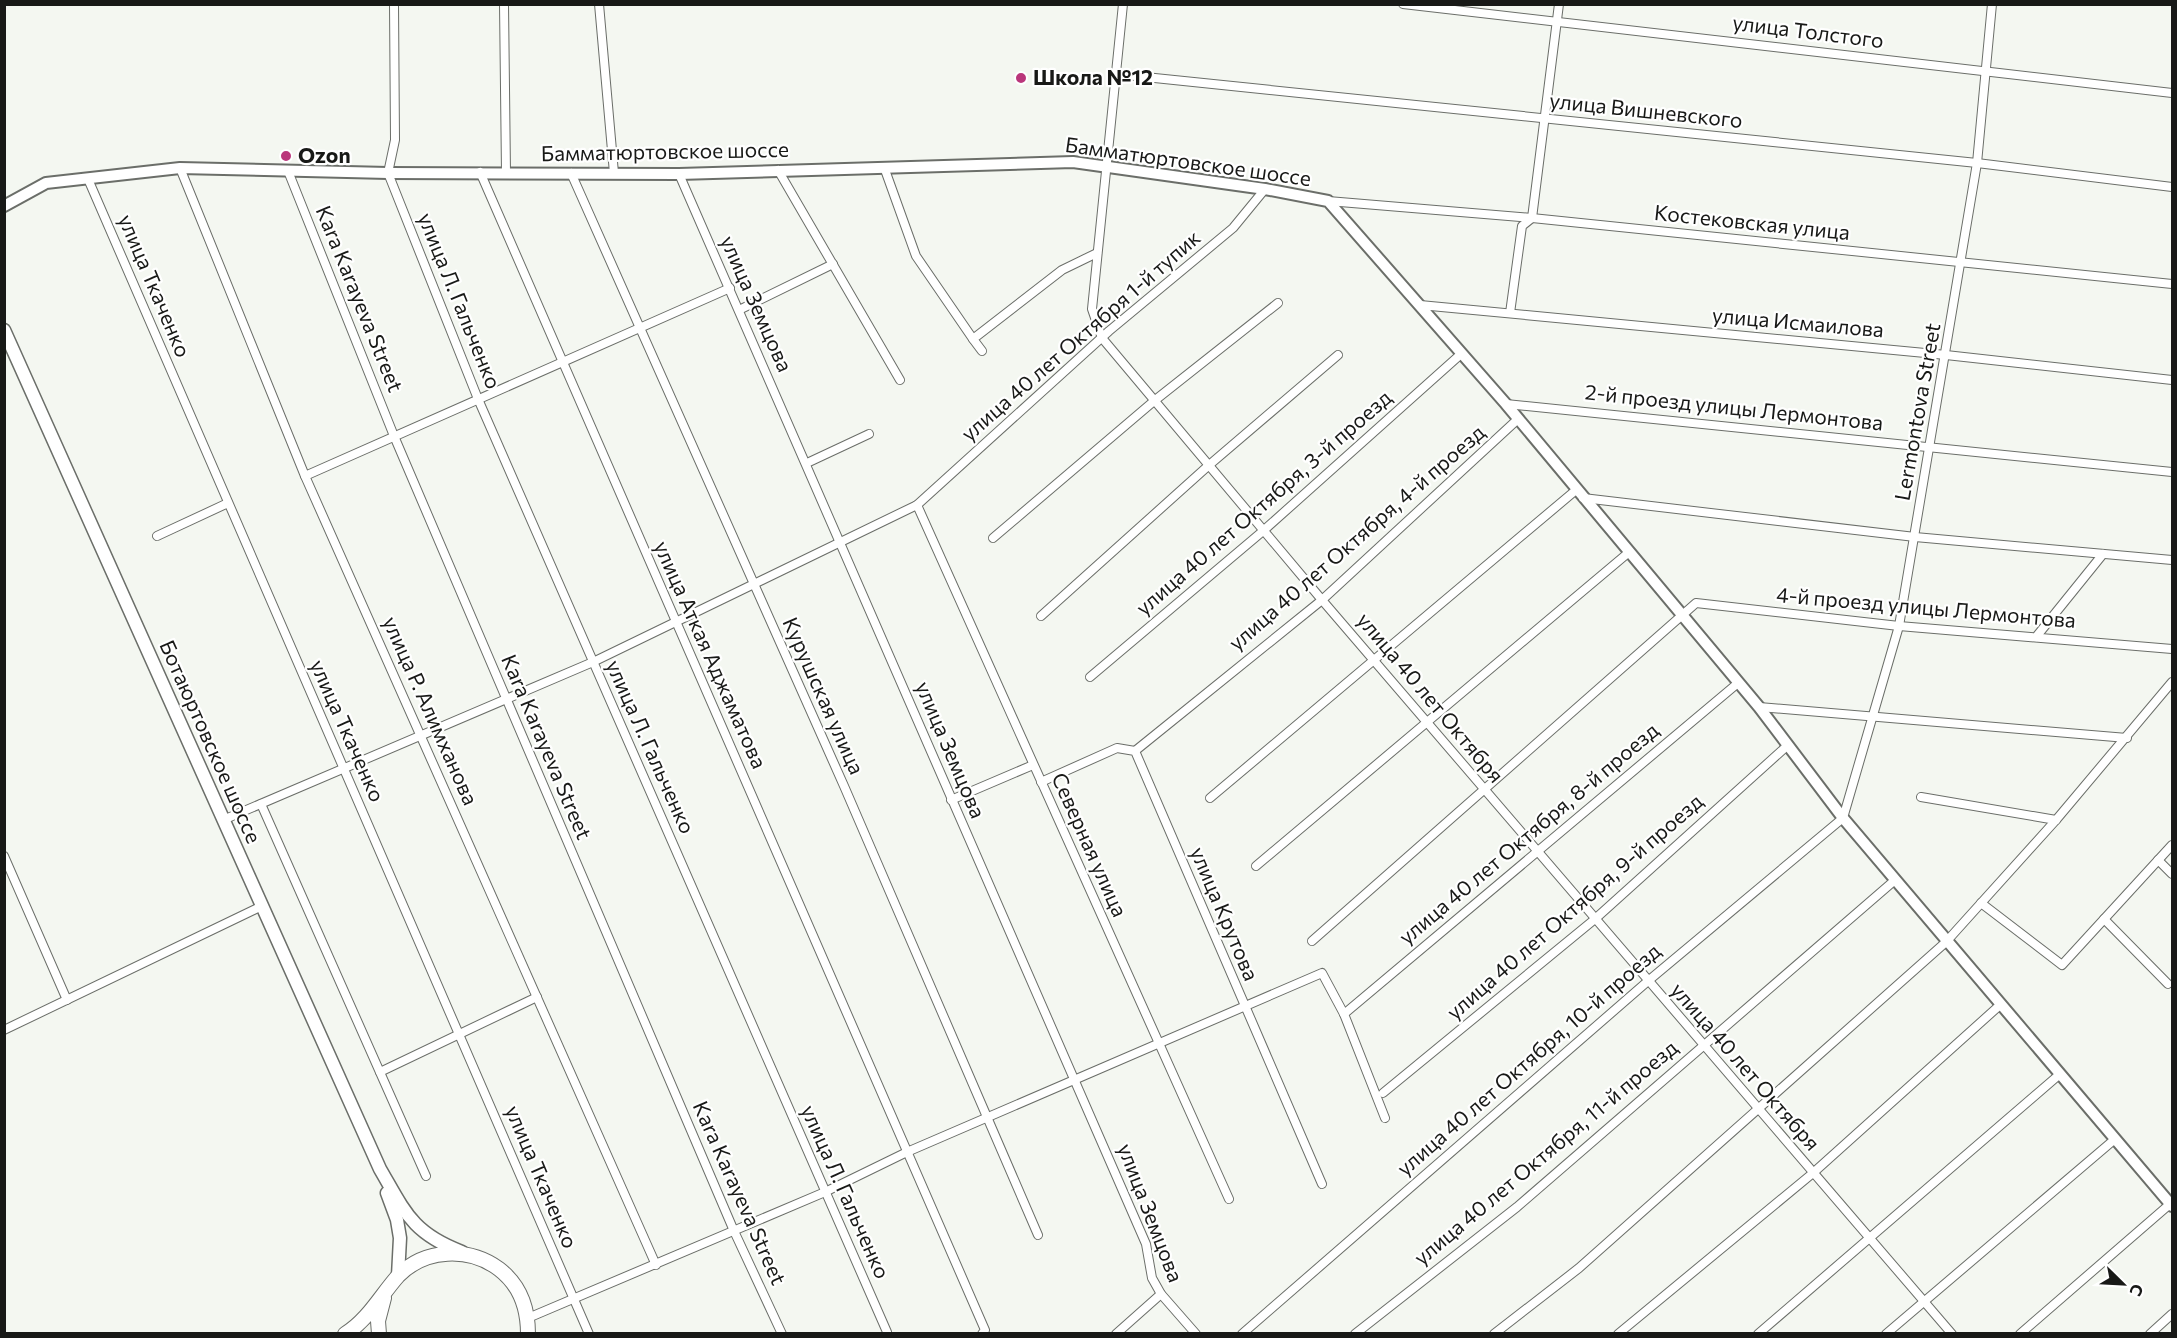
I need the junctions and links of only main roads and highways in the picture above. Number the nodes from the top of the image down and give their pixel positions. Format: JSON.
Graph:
{"nodes":[{"id":1,"x":4,"y":330,"type":"edge"},
{"id":2,"x":380,"y":1169,"type":"junction"},
{"id":3,"x":465,"y":1254,"type":"junction"},
{"id":4,"x":398,"y":1276,"type":"junction"},
{"id":5,"x":385,"y":1296,"type":"junction"},
{"id":6,"x":345,"y":1334,"type":"edge"},
{"id":7,"x":379,"y":1334,"type":"edge"},
{"id":8,"x":528,"y":1334,"type":"edge"}],
"edges":[{"from":1,"to":2,"type":"main road","name":"Ботаюртовское шоссе"},
{"from":2,"to":3,"type":"main road"},
{"from":2,"to":4,"type":"main road"},
{"from":3,"to":4,"type":"highway"},
{"from":3,"to":8,"type":"highway"},
{"from":4,"to":5,"type":"highway"},
{"from":5,"to":6,"type":"highway"},
{"from":5,"to":7,"type":"highway"}]}
